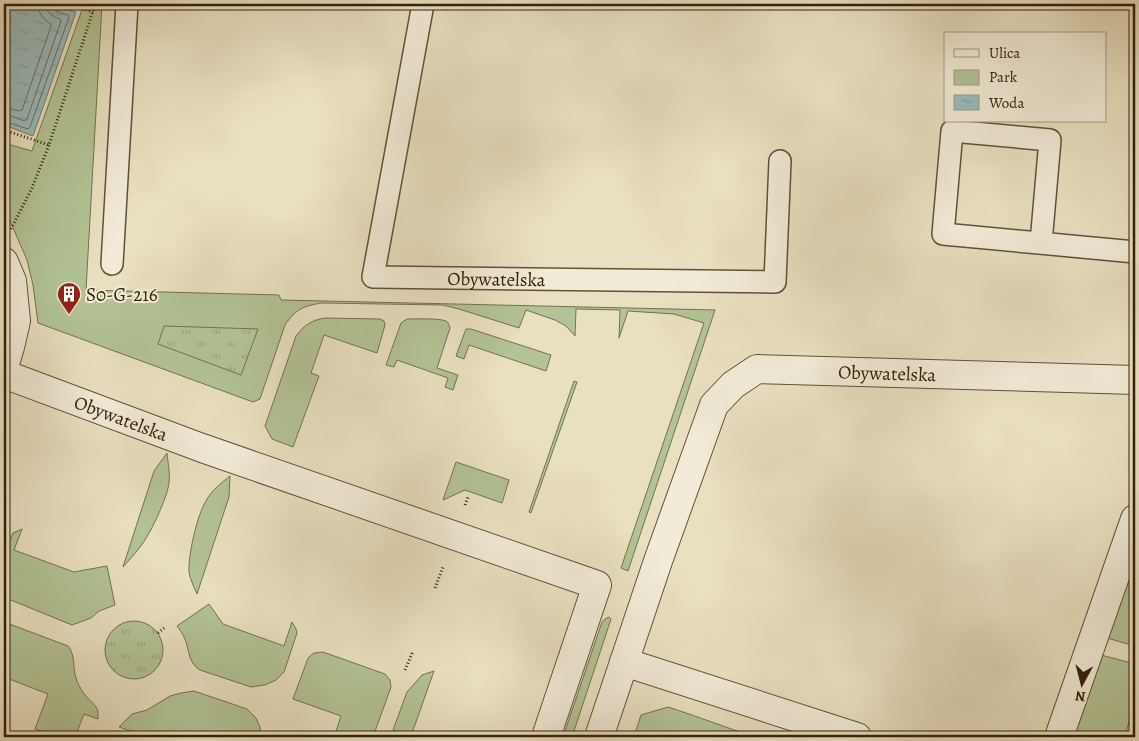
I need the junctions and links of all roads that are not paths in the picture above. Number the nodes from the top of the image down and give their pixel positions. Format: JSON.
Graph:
{"nodes":[{"id":1,"x":127,"y":4,"type":"edge"},
{"id":2,"x":423,"y":4,"type":"edge"},
{"id":3,"x":780,"y":161,"type":"dead end"},
{"id":4,"x":1041,"y":243,"type":"junction"},
{"id":5,"x":6,"y":249,"type":"edge"},
{"id":6,"x":1135,"y":252,"type":"edge"},
{"id":7,"x":112,"y":264,"type":"dead end"},
{"id":8,"x":4,"y":367,"type":"edge"},
{"id":9,"x":4,"y":374,"type":"edge"},
{"id":10,"x":1135,"y":380,"type":"edge"},
{"id":11,"x":1135,"y":519,"type":"edge"},
{"id":12,"x":624,"y":662,"type":"junction"},
{"id":13,"x":546,"y":737,"type":"edge"},
{"id":14,"x":598,"y":737,"type":"edge"},
{"id":15,"x":857,"y":737,"type":"edge"},
{"id":16,"x":1060,"y":737,"type":"edge"}],
"edges":[{"from":1,"to":7,"type":"lane"},
{"from":2,"to":3,"type":"lane","name":"Obywatelska"},
{"from":4,"to":4,"type":"lane"},
{"from":4,"to":6,"type":"lane"},
{"from":5,"to":8,"type":"street"},
{"from":9,"to":13,"type":"street","name":"Obywatelska"},
{"from":10,"to":12,"type":"street","name":"Obywatelska"},
{"from":11,"to":16,"type":"street"},
{"from":12,"to":14,"type":"street","name":"Obywatelska"},
{"from":12,"to":15,"type":"street"}]}
